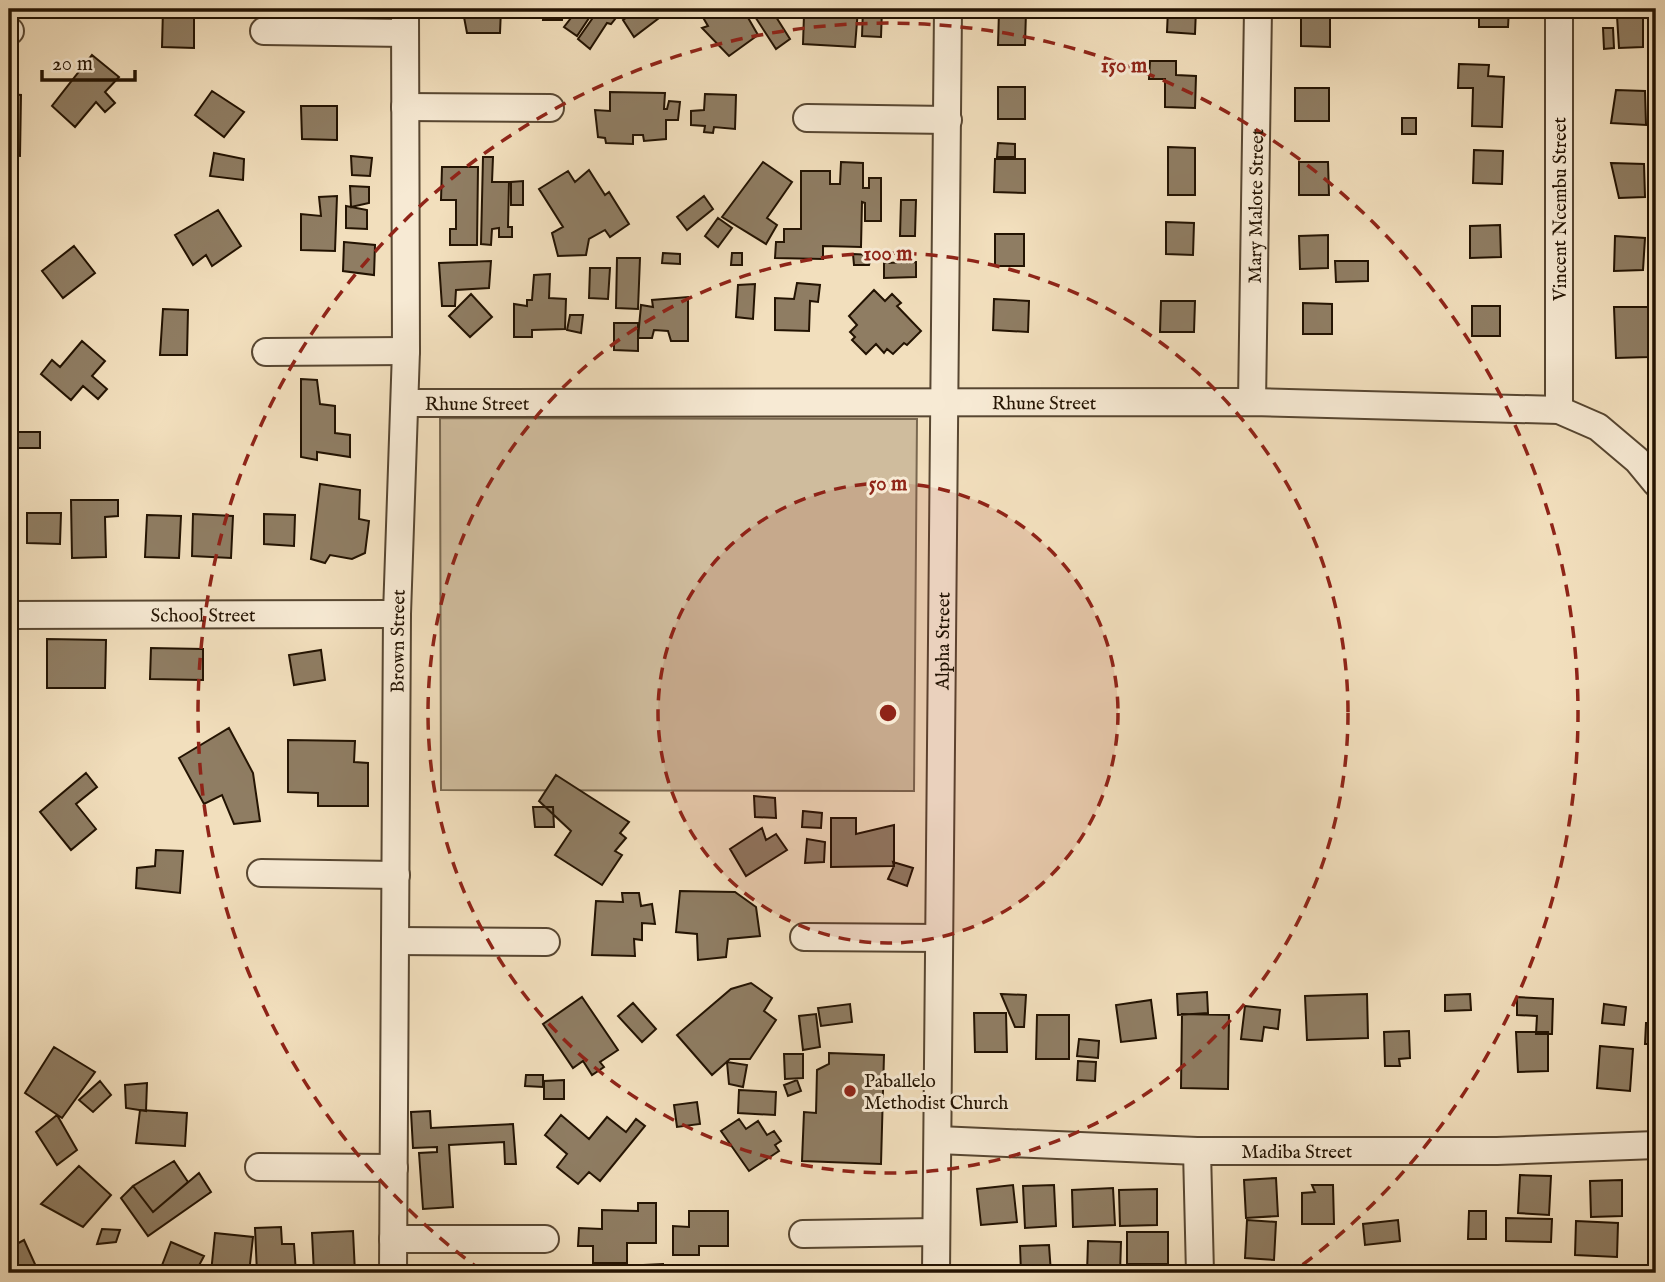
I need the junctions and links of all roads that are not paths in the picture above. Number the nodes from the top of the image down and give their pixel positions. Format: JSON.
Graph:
{"nodes":[{"id":1,"x":948,"y":9,"type":"edge"},
{"id":2,"x":1258,"y":9,"type":"edge"},
{"id":3,"x":1559,"y":9,"type":"edge"},
{"id":4,"x":405,"y":21,"type":"edge"},
{"id":5,"x":264,"y":31,"type":"dead end"},
{"id":6,"x":405,"y":107,"type":"junction"},
{"id":7,"x":550,"y":108,"type":"dead end"},
{"id":8,"x":807,"y":118,"type":"dead end"},
{"id":9,"x":948,"y":120,"type":"junction"},
{"id":10,"x":406,"y":351,"type":"junction"},
{"id":11,"x":266,"y":352,"type":"dead end"},
{"id":12,"x":944,"y":402,"type":"junction"},
{"id":13,"x":1252,"y":402,"type":"junction"},
{"id":14,"x":405,"y":403,"type":"junction"},
{"id":15,"x":1559,"y":410,"type":"junction"},
{"id":16,"x":1656,"y":483,"type":"edge"},
{"id":17,"x":397,"y":614,"type":"junction"},
{"id":18,"x":9,"y":615,"type":"edge"},
{"id":19,"x":261,"y":873,"type":"dead end"},
{"id":20,"x":396,"y":875,"type":"junction"},
{"id":21,"x":804,"y":937,"type":"dead end"},
{"id":22,"x":939,"y":938,"type":"junction"},
{"id":23,"x":395,"y":941,"type":"junction"},
{"id":24,"x":546,"y":942,"type":"dead end"},
{"id":25,"x":938,"y":1140,"type":"junction"},
{"id":26,"x":1656,"y":1145,"type":"edge"},
{"id":27,"x":1197,"y":1151,"type":"junction"},
{"id":28,"x":259,"y":1167,"type":"dead end"},
{"id":29,"x":394,"y":1168,"type":"junction"},
{"id":30,"x":936,"y":1232,"type":"junction"},
{"id":31,"x":803,"y":1234,"type":"dead end"},
{"id":32,"x":393,"y":1239,"type":"junction"},
{"id":33,"x":545,"y":1239,"type":"dead end"},
{"id":34,"x":393,"y":1273,"type":"edge"},
{"id":35,"x":936,"y":1273,"type":"edge"},
{"id":36,"x":1199,"y":1273,"type":"edge"}],
"edges":[{"from":1,"to":9,"type":"street","name":"Alpha Street"},
{"from":2,"to":13,"type":"street","name":"Mary Malote Street"},
{"from":3,"to":15,"type":"street","name":"Vincent Ncembu Street"},
{"from":4,"to":5,"type":"street"},
{"from":4,"to":6,"type":"street","name":"Brown Street"},
{"from":6,"to":7,"type":"street"},
{"from":6,"to":10,"type":"street","name":"Brown Street"},
{"from":8,"to":9,"type":"street"},
{"from":9,"to":12,"type":"street","name":"Alpha Street"},
{"from":10,"to":11,"type":"street"},
{"from":10,"to":14,"type":"street","name":"Brown Street"},
{"from":12,"to":13,"type":"street","name":"Rhune Street"},
{"from":12,"to":14,"type":"street","name":"Rhune Street"},
{"from":12,"to":22,"type":"street","name":"Alpha Street"},
{"from":13,"to":15,"type":"street","name":"Rhune Street"},
{"from":14,"to":17,"type":"street","name":"Brown Street"},
{"from":15,"to":16,"type":"street","name":"Rhune Street"},
{"from":17,"to":18,"type":"street","name":"School Street"},
{"from":17,"to":20,"type":"street","name":"Brown Street"},
{"from":19,"to":20,"type":"street"},
{"from":20,"to":23,"type":"street","name":"Brown Street"},
{"from":21,"to":22,"type":"street"},
{"from":22,"to":25,"type":"street","name":"Alpha Street"},
{"from":23,"to":24,"type":"street"},
{"from":23,"to":29,"type":"street","name":"Brown Street"},
{"from":25,"to":27,"type":"street","name":"Madiba Street"},
{"from":25,"to":30,"type":"street","name":"Alpha Street"},
{"from":26,"to":27,"type":"street","name":"Madiba Street"},
{"from":27,"to":36,"type":"street"},
{"from":28,"to":29,"type":"street"},
{"from":29,"to":32,"type":"street","name":"Brown Street"},
{"from":30,"to":31,"type":"street"},
{"from":30,"to":35,"type":"street","name":"Alpha Street"},
{"from":32,"to":33,"type":"street"},
{"from":32,"to":34,"type":"street","name":"Brown Street"}]}
